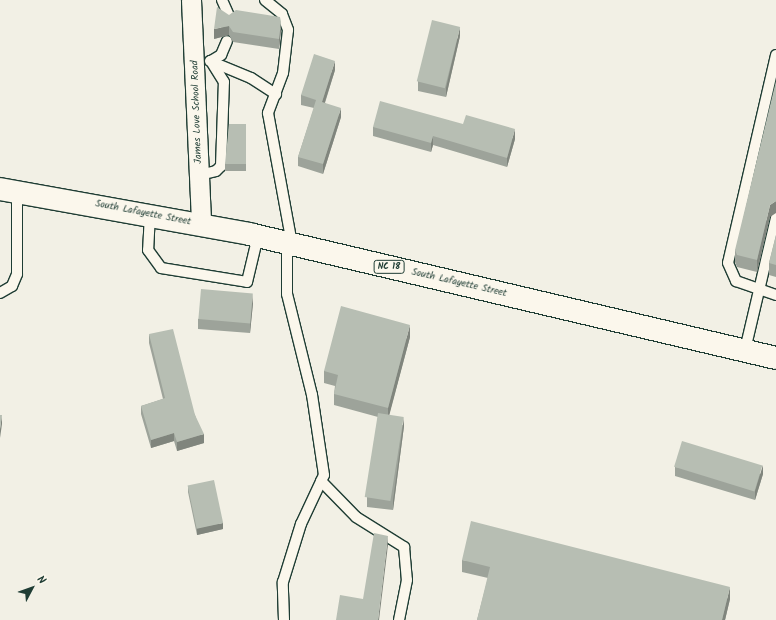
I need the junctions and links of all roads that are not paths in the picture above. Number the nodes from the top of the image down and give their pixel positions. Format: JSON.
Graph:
{"nodes":[{"id":1,"x":191,"y":0,"type":"edge"},
{"id":2,"x":222,"y":0,"type":"edge"},
{"id":3,"x":264,"y":0,"type":"edge"},
{"id":4,"x":230,"y":18,"type":"edge"},
{"id":5,"x":227,"y":41,"type":"dead end"},
{"id":6,"x":776,"y":55,"type":"edge"},
{"id":7,"x":203,"y":62,"type":"junction"},
{"id":8,"x":276,"y":94,"type":"junction"},
{"id":9,"x":200,"y":174,"type":"junction"},
{"id":10,"x":8,"y":190,"type":"edge"},
{"id":11,"x":150,"y":214,"type":"junction"},
{"id":12,"x":776,"y":218,"type":"edge"},
{"id":13,"x":201,"y":224,"type":"junction"},
{"id":14,"x":258,"y":236,"type":"junction"},
{"id":15,"x":289,"y":243,"type":"junction"},
{"id":16,"x":759,"y":290,"type":"junction"},
{"id":17,"x":0,"y":292,"type":"edge"},
{"id":18,"x":776,"y":294,"type":"edge"},
{"id":19,"x":745,"y":350,"type":"junction"},
{"id":20,"x":776,"y":358,"type":"edge"},
{"id":21,"x":321,"y":481,"type":"junction"},
{"id":22,"x":284,"y":620,"type":"edge"},
{"id":23,"x":399,"y":620,"type":"edge"}],
"edges":[{"from":1,"to":7,"type":"street","name":"James Love School Road"},
{"from":2,"to":4,"type":"lane"},
{"from":3,"to":8,"type":"lane"},
{"from":5,"to":7,"type":"lane"},
{"from":6,"to":16,"type":"lane"},
{"from":7,"to":8,"type":"lane"},
{"from":7,"to":9,"type":"street","name":"James Love School Road"},
{"from":7,"to":9,"type":"lane"},
{"from":8,"to":15,"type":"lane"},
{"from":9,"to":13,"type":"street","name":"James Love School Road"},
{"from":10,"to":11,"type":"main road","name":"South Lafayette Street","number":"NC 18"},
{"from":10,"to":17,"type":"lane"},
{"from":11,"to":13,"type":"main road","name":"South Lafayette Street","number":"NC 18"},
{"from":11,"to":14,"type":"lane"},
{"from":12,"to":16,"type":"lane"},
{"from":13,"to":14,"type":"main road","name":"South Lafayette Street","number":"NC 18"},
{"from":14,"to":15,"type":"main road","name":"South Lafayette Street","number":"NC 18"},
{"from":15,"to":19,"type":"main road","name":"South Lafayette Street","number":"NC 18"},
{"from":15,"to":21,"type":"lane"},
{"from":16,"to":18,"type":"lane"},
{"from":16,"to":19,"type":"lane"},
{"from":19,"to":20,"type":"main road","name":"South Lafayette Street","number":"NC 18"},
{"from":21,"to":22,"type":"lane"},
{"from":21,"to":23,"type":"lane"}]}
